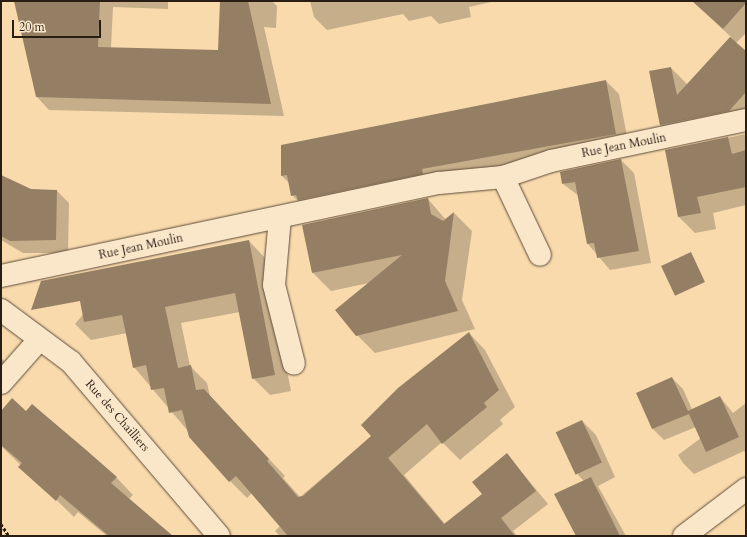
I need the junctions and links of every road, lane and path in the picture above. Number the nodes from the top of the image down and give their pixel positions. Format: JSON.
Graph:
{"nodes":[{"id":1,"x":746,"y":120,"type":"edge"},
{"id":2,"x":503,"y":176,"type":"junction"},
{"id":3,"x":280,"y":217,"type":"junction"},
{"id":4,"x":540,"y":256,"type":"dead end"},
{"id":5,"x":1,"y":276,"type":"edge"},
{"id":6,"x":1,"y":310,"type":"edge"},
{"id":7,"x":38,"y":341,"type":"junction"},
{"id":8,"x":294,"y":364,"type":"dead end"},
{"id":9,"x":1,"y":383,"type":"edge"},
{"id":10,"x":746,"y":489,"type":"edge"},
{"id":11,"x":1,"y":524,"type":"edge"},
{"id":12,"x":9,"y":536,"type":"edge"},
{"id":13,"x":220,"y":536,"type":"edge"},
{"id":14,"x":684,"y":536,"type":"edge"}],
"edges":[{"from":1,"to":2,"type":"street","name":"Rue Jean Moulin"},
{"from":2,"to":3,"type":"street","name":"Rue Jean Moulin"},
{"from":2,"to":4,"type":"street"},
{"from":3,"to":5,"type":"street","name":"Rue Jean Moulin"},
{"from":3,"to":8,"type":"street"},
{"from":6,"to":7,"type":"street","name":"Rue des Chailliers"},
{"from":7,"to":9,"type":"street"},
{"from":7,"to":13,"type":"street","name":"Rue des Chailliers"},
{"from":10,"to":14,"type":"street"},
{"from":11,"to":12,"type":"path"}]}
